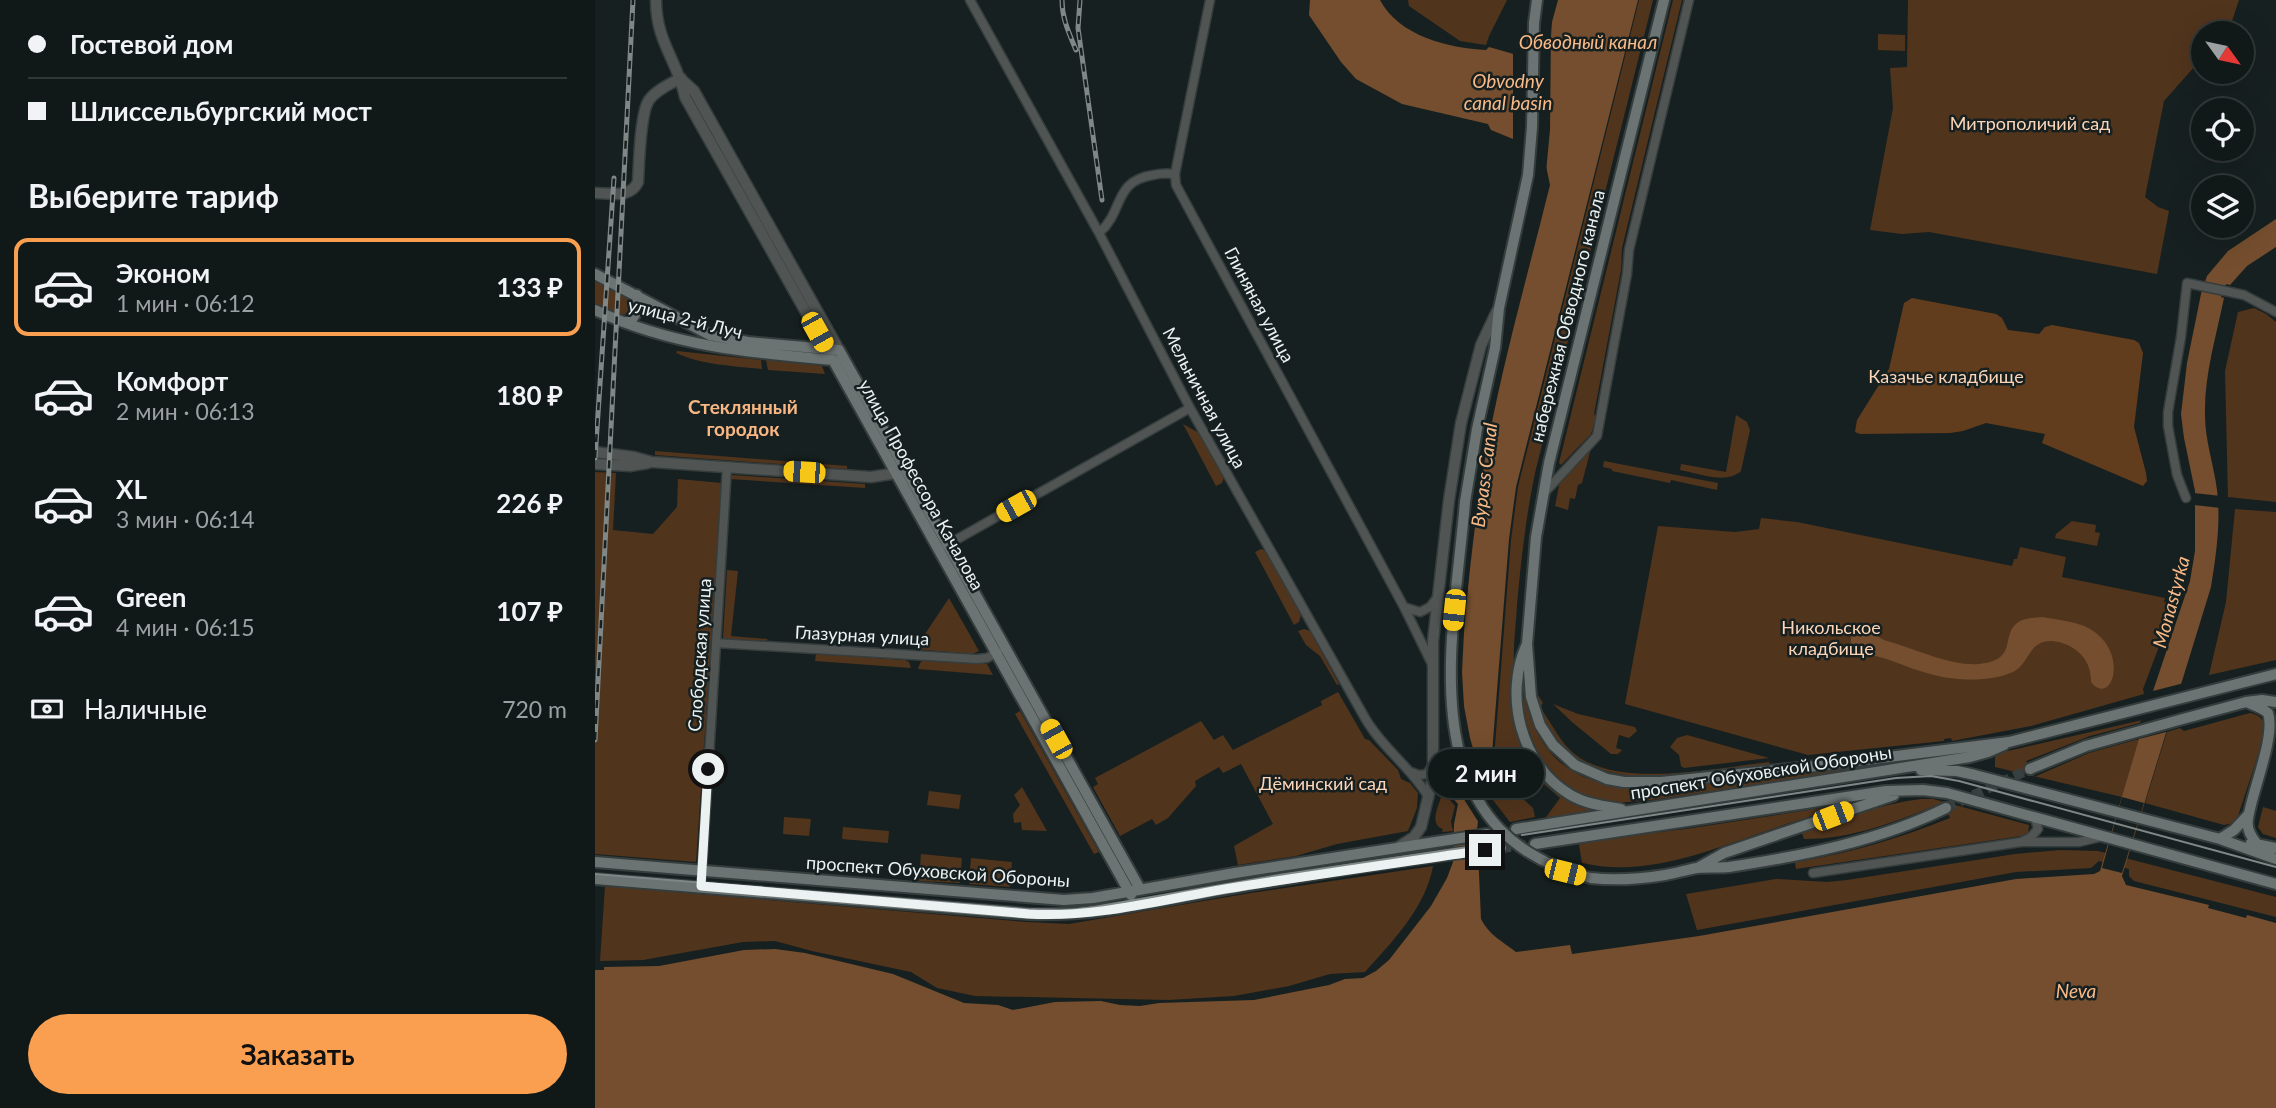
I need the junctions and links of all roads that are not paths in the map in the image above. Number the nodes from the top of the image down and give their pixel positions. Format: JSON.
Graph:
{"nodes":[{"id":1,"x":656,"y":0,"type":"edge"},
{"id":2,"x":970,"y":0,"type":"edge"},
{"id":3,"x":1210,"y":0,"type":"edge"},
{"id":4,"x":1537,"y":0,"type":"edge"},
{"id":5,"x":1664,"y":0,"type":"edge"},
{"id":6,"x":1689,"y":0,"type":"edge"},
{"id":7,"x":681,"y":78,"type":"junction"},
{"id":8,"x":1175,"y":174,"type":"junction"},
{"id":9,"x":595,"y":193,"type":"edge"},
{"id":10,"x":1099,"y":233,"type":"junction"},
{"id":11,"x":595,"y":274,"type":"edge"},
{"id":12,"x":637,"y":295,"type":"junction"},
{"id":13,"x":1499,"y":307,"type":"junction"},
{"id":14,"x":595,"y":310,"type":"edge"},
{"id":15,"x":2276,"y":312,"type":"edge"},
{"id":16,"x":625,"y":323,"type":"junction"},
{"id":17,"x":826,"y":348,"type":"junction"},
{"id":18,"x":839,"y":350,"type":"junction"},
{"id":19,"x":833,"y":360,"type":"junction"},
{"id":20,"x":1189,"y":408,"type":"junction"},
{"id":21,"x":595,"y":453,"type":"edge"},
{"id":22,"x":652,"y":462,"type":"junction"},
{"id":23,"x":595,"y":464,"type":"edge"},
{"id":24,"x":727,"y":467,"type":"junction"},
{"id":25,"x":900,"y":473,"type":"junction"},
{"id":26,"x":1543,"y":494,"type":"junction"},
{"id":27,"x":2186,"y":498,"type":"dead end"},
{"id":28,"x":942,"y":548,"type":"junction"},
{"id":29,"x":1437,"y":598,"type":"junction"},
{"id":30,"x":1403,"y":607,"type":"junction"},
{"id":31,"x":716,"y":643,"type":"junction"},
{"id":32,"x":1527,"y":644,"type":"junction"},
{"id":33,"x":1000,"y":651,"type":"junction"},
{"id":34,"x":1528,"y":663,"type":"joint"},
{"id":35,"x":1432,"y":664,"type":"junction"},
{"id":36,"x":2276,"y":674,"type":"edge"},
{"id":37,"x":2246,"y":702,"type":"junction"},
{"id":38,"x":2276,"y":702,"type":"edge"},
{"id":39,"x":2009,"y":742,"type":"junction"},
{"id":40,"x":2273,"y":747,"type":"edge"},
{"id":41,"x":1433,"y":763,"type":"junction"},
{"id":42,"x":1898,"y":769,"type":"junction"},
{"id":43,"x":2030,"y":769,"type":"tunnel mouth"},
{"id":44,"x":1411,"y":772,"type":"junction"},
{"id":45,"x":1911,"y":789,"type":"junction"},
{"id":46,"x":1429,"y":798,"type":"junction"},
{"id":47,"x":1946,"y":808,"type":"tunnel mouth"},
{"id":48,"x":1634,"y":810,"type":"junction"},
{"id":49,"x":2250,"y":812,"type":"junction"},
{"id":50,"x":2035,"y":818,"type":"junction"},
{"id":51,"x":1516,"y":829,"type":"dead end"},
{"id":52,"x":1485,"y":835,"type":"dead end"},
{"id":53,"x":2105,"y":838,"type":"junction"},
{"id":54,"x":2220,"y":839,"type":"junction"},
{"id":55,"x":2021,"y":842,"type":"junction"},
{"id":56,"x":1535,"y":844,"type":"tunnel mouth"},
{"id":57,"x":2257,"y":844,"type":"junction"},
{"id":58,"x":1396,"y":848,"type":"junction"},
{"id":59,"x":1501,"y":848,"type":"tunnel mouth"},
{"id":60,"x":2276,"y":848,"type":"edge"},
{"id":61,"x":2276,"y":859,"type":"edge"},
{"id":62,"x":595,"y":862,"type":"edge"},
{"id":63,"x":1697,"y":868,"type":"junction"},
{"id":64,"x":701,"y":872,"type":"junction"},
{"id":65,"x":1813,"y":873,"type":"dead end"},
{"id":66,"x":595,"y":879,"type":"edge"},
{"id":67,"x":2276,"y":884,"type":"edge"},
{"id":68,"x":701,"y":886,"type":"junction"},
{"id":69,"x":1134,"y":891,"type":"junction"},
{"id":70,"x":1141,"y":904,"type":"junction"}],
"edges":[{"from":1,"to":7,"type":"street","name":"улица Профессора Качалова"},
{"from":2,"to":10,"type":"street","name":"Мельничная улица"},
{"from":3,"to":8,"type":"street"},
{"from":4,"to":13,"type":"main road"},
{"from":5,"to":26,"type":"main road","name":"набережная Обводного канала"},
{"from":6,"to":26,"type":"street"},
{"from":7,"to":9,"type":"street"},
{"from":7,"to":17,"type":"street","name":"улица Профессора Качалова"},
{"from":7,"to":18,"type":"street","name":"улица Профессора Качалова"},
{"from":8,"to":10,"type":"street"},
{"from":8,"to":30,"type":"street","name":"Глиняная улица"},
{"from":10,"to":20,"type":"street","name":"Мельничная улица"},
{"from":11,"to":12,"type":"main road","name":"улица 2-й Луч"},
{"from":12,"to":16,"type":"main road"},
{"from":12,"to":17,"type":"main road","name":"улица 2-й Луч"},
{"from":13,"to":29,"type":"street"},
{"from":13,"to":63,"type":"main road","bridge":true},
{"from":14,"to":16,"type":"main road","name":"улица 2-й Луч"},
{"from":15,"to":27,"type":"street"},
{"from":16,"to":19,"type":"main road","name":"улица 2-й Луч"},
{"from":17,"to":18,"type":"main road","name":"улица 2-й Луч"},
{"from":17,"to":19,"type":"street","name":"улица Профессора Качалова"},
{"from":18,"to":19,"type":"street"},
{"from":18,"to":25,"type":"main road","name":"улица Профессора Качалова"},
{"from":19,"to":25,"type":"main road","name":"улица Профессора Качалова"},
{"from":20,"to":28,"type":"street"},
{"from":20,"to":44,"type":"street","name":"Мельничная улица"},
{"from":21,"to":22,"type":"street"},
{"from":22,"to":23,"type":"street"},
{"from":22,"to":24,"type":"street"},
{"from":24,"to":25,"type":"street"},
{"from":24,"to":31,"type":"street","name":"Слободская улица"},
{"from":25,"to":28,"type":"main road","name":"улица Профессора Качалова"},
{"from":26,"to":32,"type":"main road","name":"набережная Обводного канала"},
{"from":28,"to":33,"type":"main road","name":"улица Профессора Качалова"},
{"from":29,"to":30,"type":"street"},
{"from":29,"to":35,"type":"street"},
{"from":30,"to":35,"type":"street","name":"Глиняная улица"},
{"from":31,"to":33,"type":"street","name":"Глазурная улица"},
{"from":31,"to":64,"type":"street","name":"Слободская улица"},
{"from":32,"to":34,"type":"main road","name":"набережная Обводного канала"},
{"from":32,"to":48,"type":"main road","name":"набережная Обводного канала"},
{"from":33,"to":69,"type":"main road","name":"улица Профессора Качалова"},
{"from":34,"to":39,"type":"main road","name":"проспект Обуховской Обороны"},
{"from":35,"to":41,"type":"street"},
{"from":36,"to":39,"type":"main road","name":"проспект Обуховской Обороны"},
{"from":37,"to":38,"type":"main road"},
{"from":37,"to":40,"type":"main road"},
{"from":37,"to":43,"type":"main road"},
{"from":39,"to":42,"type":"main road","name":"проспект Обуховской Обороны"},
{"from":40,"to":49,"type":"main road"},
{"from":41,"to":44,"type":"street"},
{"from":41,"to":46,"type":"street"},
{"from":42,"to":48,"type":"main road","name":"проспект Обуховской Обороны"},
{"from":42,"to":54,"type":"main road"},
{"from":44,"to":46,"type":"street","name":"Мельничная улица"},
{"from":45,"to":50,"type":"main road","name":"проспект Обуховской Обороны"},
{"from":45,"to":56,"type":"main road","name":"проспект Обуховской Обороны"},
{"from":45,"to":63,"type":"main road"},
{"from":46,"to":58,"type":"street"},
{"from":47,"to":63,"type":"main road"},
{"from":48,"to":51,"type":"main road","name":"проспект Обуховской Обороны"},
{"from":49,"to":54,"type":"main road"},
{"from":49,"to":57,"type":"main road"},
{"from":50,"to":53,"type":"main road","name":"проспект Обуховской Обороны"},
{"from":50,"to":55,"type":"street"},
{"from":52,"to":58,"type":"main road","name":"проспект Обуховской Обороны"},
{"from":53,"to":55,"type":"street"},
{"from":53,"to":67,"type":"main road","name":"проспект Обуховской Обороны"},
{"from":54,"to":57,"type":"main road"},
{"from":54,"to":61,"type":"main road"},
{"from":55,"to":65,"type":"street"},
{"from":57,"to":60,"type":"main road"},
{"from":58,"to":69,"type":"main road","name":"проспект Обуховской Обороны"},
{"from":59,"to":70,"type":"main road","name":"проспект Обуховской Обороны"},
{"from":62,"to":64,"type":"main road","name":"проспект Обуховской Обороны"},
{"from":64,"to":68,"type":"street","name":"Слободская улица"},
{"from":64,"to":69,"type":"main road","name":"проспект Обуховской Обороны"},
{"from":66,"to":68,"type":"main road","name":"проспект Обуховской Обороны"},
{"from":68,"to":70,"type":"main road","name":"проспект Обуховской Обороны"},
{"from":69,"to":70,"type":"main road","name":"улица Профессора Качалова"}]}
